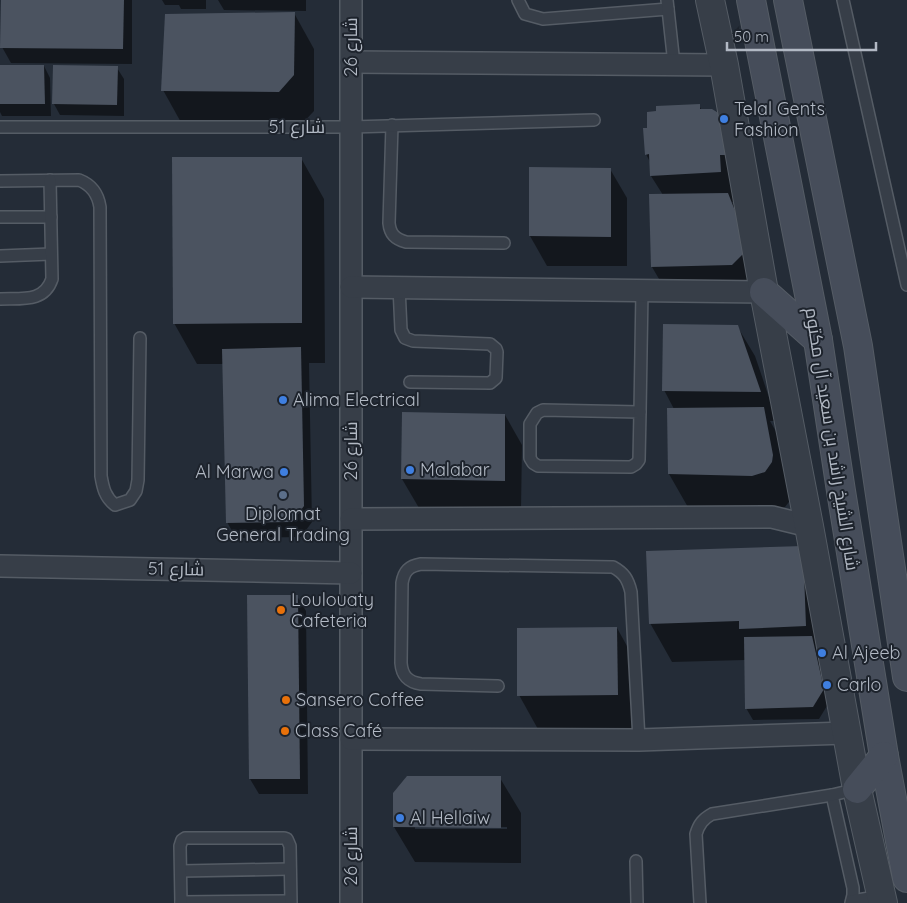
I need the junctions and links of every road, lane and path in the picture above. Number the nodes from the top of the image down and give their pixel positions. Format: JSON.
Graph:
{"nodes":[{"id":1,"x":351,"y":0,"type":"edge"},
{"id":2,"x":518,"y":0,"type":"edge"},
{"id":3,"x":710,"y":0,"type":"edge"},
{"id":4,"x":751,"y":0,"type":"edge"},
{"id":5,"x":788,"y":0,"type":"edge"},
{"id":6,"x":843,"y":0,"type":"edge"},
{"id":7,"x":667,"y":5,"type":"edge"},
{"id":8,"x":351,"y":62,"type":"junction"},
{"id":9,"x":674,"y":64,"type":"junction"},
{"id":10,"x":724,"y":65,"type":"junction"},
{"id":11,"x":594,"y":120,"type":"dead end"},
{"id":12,"x":392,"y":126,"type":"junction"},
{"id":13,"x":0,"y":127,"type":"edge"},
{"id":14,"x":351,"y":127,"type":"junction"},
{"id":15,"x":50,"y":180,"type":"junction"},
{"id":16,"x":0,"y":181,"type":"edge"},
{"id":17,"x":0,"y":217,"type":"edge"},
{"id":18,"x":51,"y":217,"type":"junction"},
{"id":19,"x":504,"y":243,"type":"dead end"},
{"id":20,"x":51,"y":254,"type":"junction"},
{"id":21,"x":0,"y":256,"type":"edge"},
{"id":22,"x":907,"y":285,"type":"edge"},
{"id":23,"x":351,"y":287,"type":"junction"},
{"id":24,"x":399,"y":287,"type":"junction"},
{"id":25,"x":642,"y":290,"type":"junction"},
{"id":26,"x":764,"y":292,"type":"junction"},
{"id":27,"x":0,"y":299,"type":"edge"},
{"id":28,"x":140,"y":338,"type":"dead end"},
{"id":29,"x":818,"y":340,"type":"junction"},
{"id":30,"x":410,"y":382,"type":"dead end"},
{"id":31,"x":640,"y":412,"type":"junction"},
{"id":32,"x":351,"y":519,"type":"junction"},
{"id":33,"x":809,"y":526,"type":"junction"},
{"id":34,"x":0,"y":566,"type":"edge"},
{"id":35,"x":351,"y":573,"type":"junction"},
{"id":36,"x":907,"y":677,"type":"edge"},
{"id":37,"x":498,"y":686,"type":"dead end"},
{"id":38,"x":846,"y":734,"type":"junction"},
{"id":39,"x":351,"y":738,"type":"junction"},
{"id":40,"x":639,"y":740,"type":"junction"},
{"id":41,"x":884,"y":756,"type":"junction"},
{"id":42,"x":844,"y":792,"type":"junction"},
{"id":43,"x":636,"y":861,"type":"dead end"},
{"id":44,"x":290,"y":869,"type":"junction"},
{"id":45,"x":180,"y":871,"type":"junction"},
{"id":46,"x":907,"y":878,"type":"edge"},
{"id":47,"x":882,"y":899,"type":"edge"},
{"id":48,"x":290,"y":902,"type":"edge"},
{"id":49,"x":852,"y":902,"type":"edge"},
{"id":50,"x":181,"y":903,"type":"edge"},
{"id":51,"x":351,"y":903,"type":"edge"},
{"id":52,"x":637,"y":903,"type":"edge"},
{"id":53,"x":700,"y":903,"type":"edge"}],
"edges":[{"from":1,"to":8,"type":"street","name":"شارع 26"},
{"from":2,"to":7,"type":"lane"},
{"from":3,"to":10,"type":"street"},
{"from":4,"to":29,"type":"main road","name":"شارع الشيخ راشد بن سعيد آل مكتوم"},
{"from":5,"to":36,"type":"main road"},
{"from":6,"to":22,"type":"lane"},
{"from":7,"to":9,"type":"lane"},
{"from":8,"to":9,"type":"street"},
{"from":8,"to":14,"type":"street","name":"شارع 26"},
{"from":9,"to":10,"type":"street"},
{"from":10,"to":26,"type":"street"},
{"from":11,"to":12,"type":"lane","name":"شارع 51"},
{"from":12,"to":14,"type":"lane","name":"شارع 51"},
{"from":12,"to":19,"type":"lane"},
{"from":13,"to":14,"type":"lane","name":"شارع 51"},
{"from":14,"to":23,"type":"street","name":"شارع 26"},
{"from":15,"to":16,"type":"lane"},
{"from":15,"to":18,"type":"lane"},
{"from":15,"to":28,"type":"lane"},
{"from":17,"to":18,"type":"lane"},
{"from":18,"to":20,"type":"lane"},
{"from":20,"to":21,"type":"lane"},
{"from":20,"to":27,"type":"lane"},
{"from":23,"to":24,"type":"street"},
{"from":23,"to":32,"type":"street","name":"شارع 26"},
{"from":24,"to":25,"type":"street"},
{"from":24,"to":30,"type":"lane"},
{"from":25,"to":26,"type":"street"},
{"from":25,"to":31,"type":"lane"},
{"from":26,"to":29,"type":"main road"},
{"from":26,"to":33,"type":"street"},
{"from":29,"to":41,"type":"main road","name":"شارع الشيخ راشد بن سعيد آل مكتوم"},
{"from":31,"to":31,"type":"lane"},
{"from":32,"to":33,"type":"street"},
{"from":32,"to":35,"type":"street","name":"شارع 26"},
{"from":33,"to":38,"type":"street"},
{"from":34,"to":35,"type":"street","name":"شارع 51"},
{"from":35,"to":39,"type":"street","name":"شارع 26"},
{"from":37,"to":40,"type":"lane"},
{"from":38,"to":40,"type":"street"},
{"from":38,"to":42,"type":"street"},
{"from":39,"to":40,"type":"street"},
{"from":39,"to":51,"type":"street","name":"شارع 26"},
{"from":41,"to":42,"type":"main road"},
{"from":41,"to":46,"type":"main road","name":"شارع الشيخ راشد بن سعيد آل مكتوم"},
{"from":42,"to":47,"type":"street"},
{"from":42,"to":49,"type":"lane"},
{"from":42,"to":53,"type":"lane"},
{"from":43,"to":52,"type":"lane"},
{"from":44,"to":45,"type":"lane"},
{"from":44,"to":45,"type":"lane"},
{"from":44,"to":48,"type":"lane"},
{"from":45,"to":50,"type":"lane"},
{"from":47,"to":49,"type":"lane"},
{"from":48,"to":50,"type":"lane"}]}
